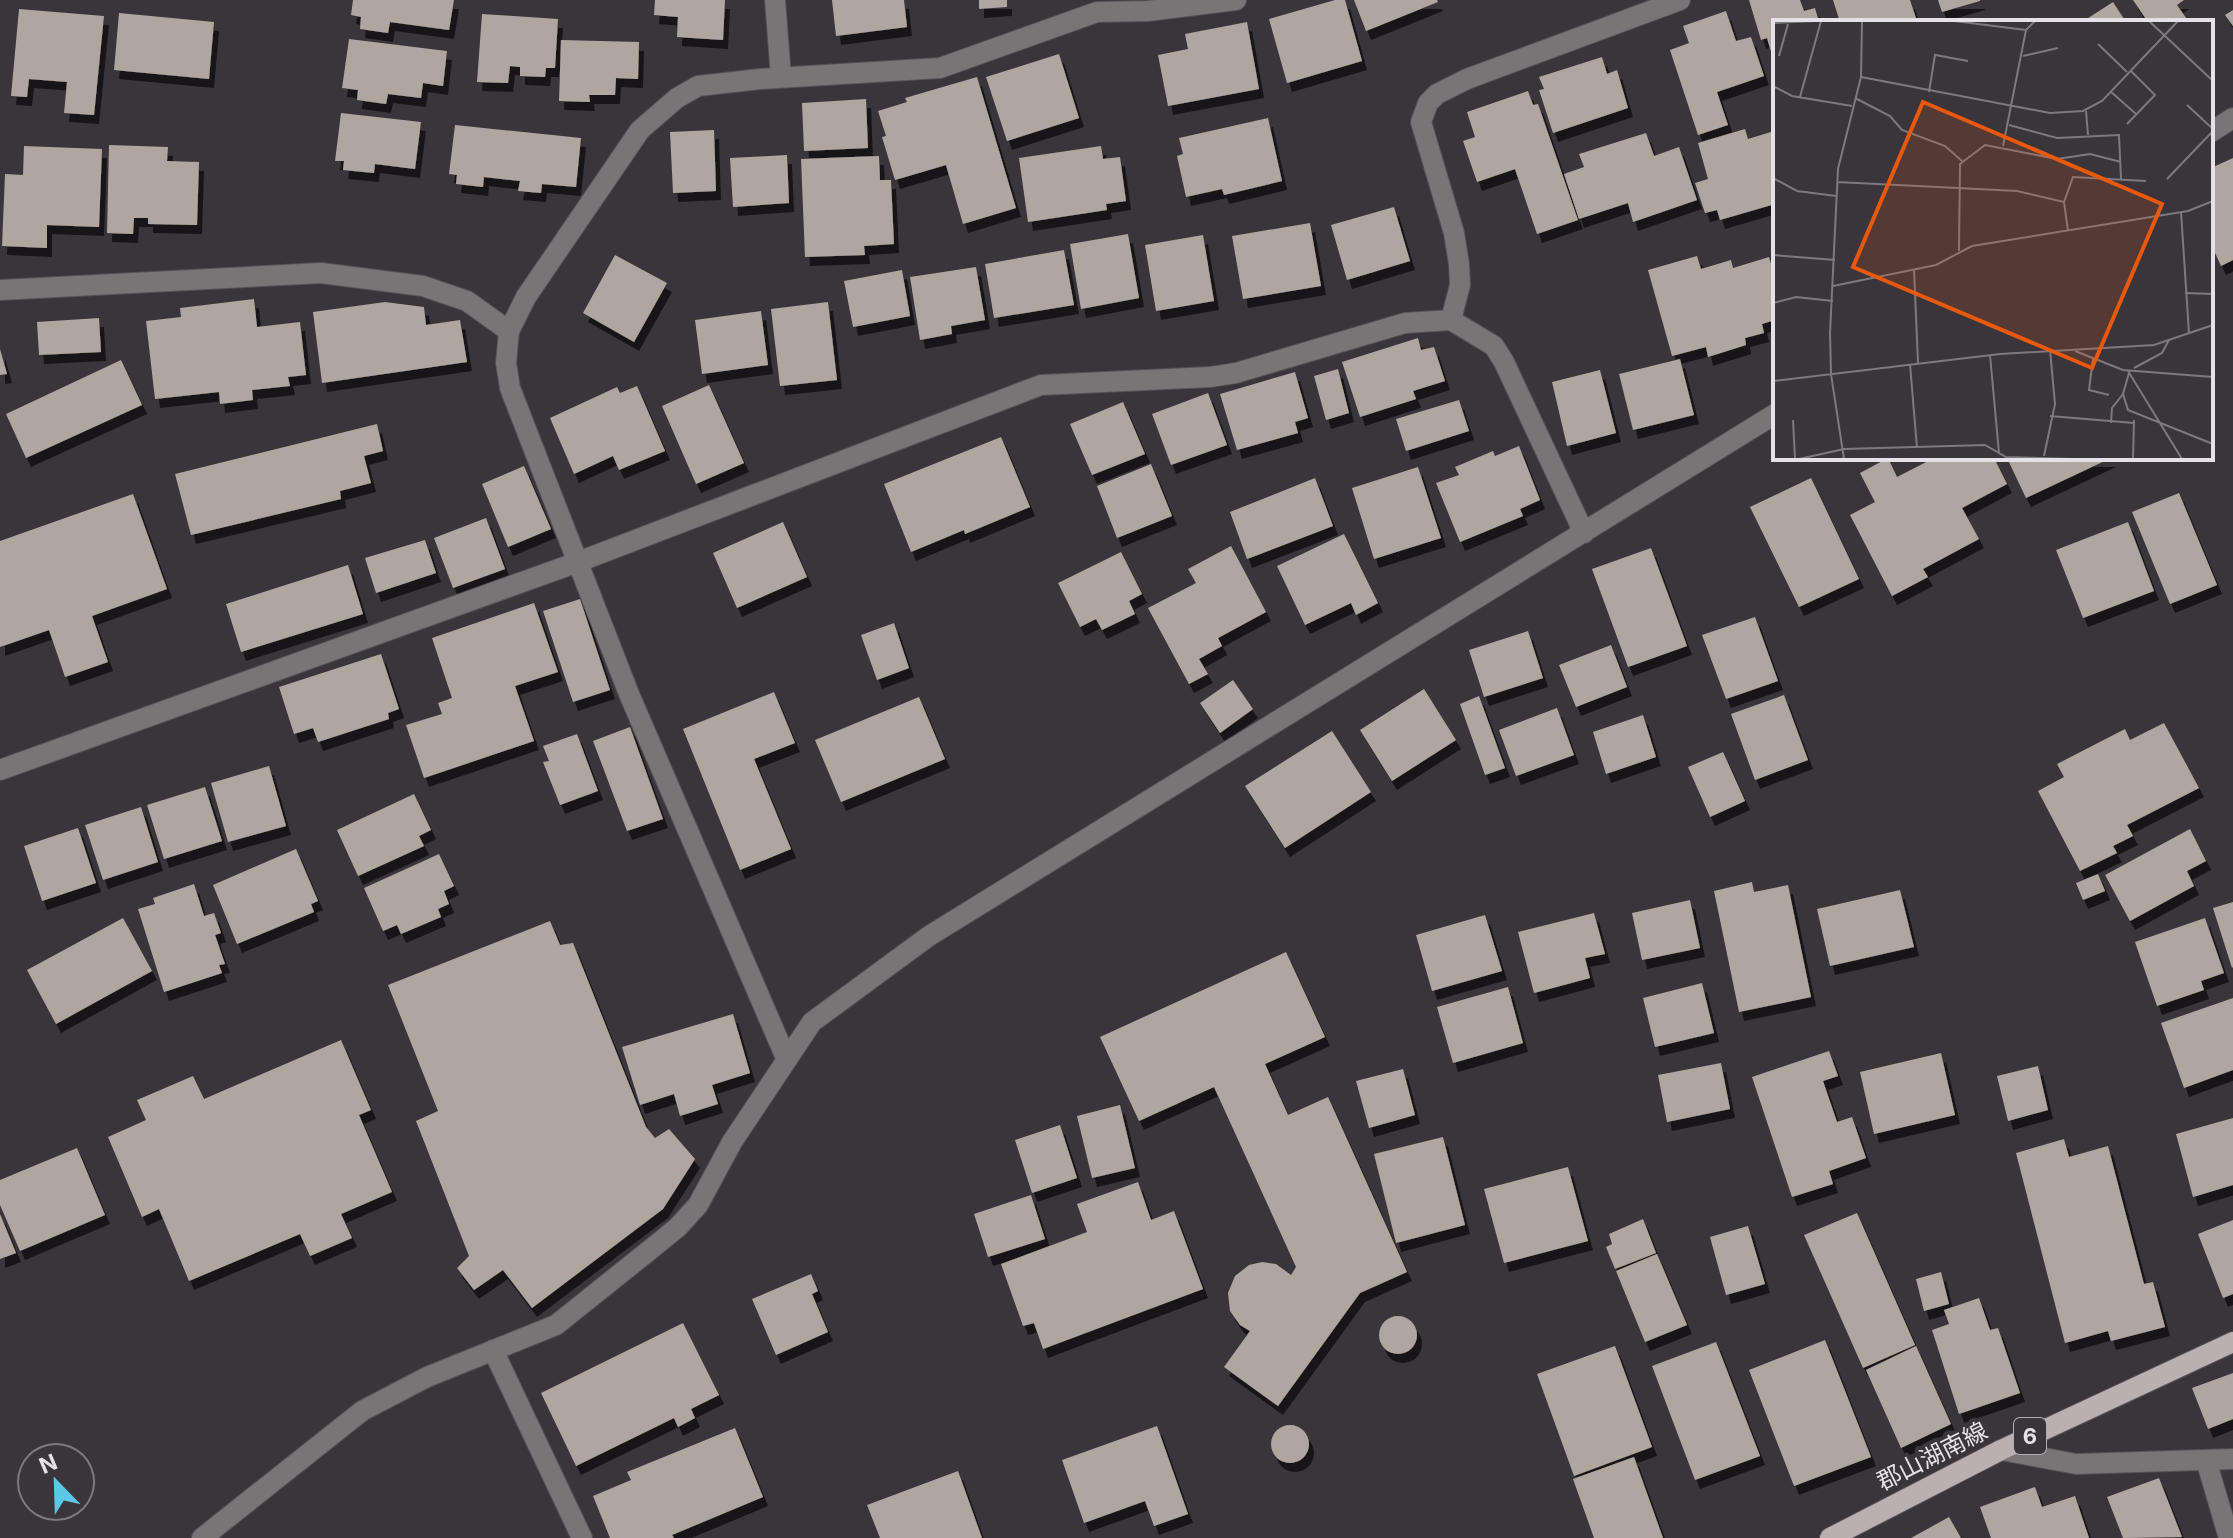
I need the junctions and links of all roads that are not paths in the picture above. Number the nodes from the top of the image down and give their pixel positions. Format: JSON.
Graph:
{"nodes":[{"id":1,"x":775,"y":0,"type":"edge"},
{"id":2,"x":1236,"y":0,"type":"edge"},
{"id":3,"x":1680,"y":0,"type":"edge"},
{"id":4,"x":781,"y":77,"type":"junction"},
{"id":5,"x":2233,"y":118,"type":"edge"},
{"id":6,"x":2213,"y":131,"type":"edge"},
{"id":7,"x":0,"y":290,"type":"edge"},
{"id":8,"x":1451,"y":320,"type":"junction"},
{"id":9,"x":509,"y":331,"type":"junction"},
{"id":10,"x":1773,"y":415,"type":"edge"},
{"id":11,"x":1584,"y":533,"type":"junction"},
{"id":12,"x":578,"y":562,"type":"junction"},
{"id":13,"x":0,"y":770,"type":"edge"},
{"id":14,"x":786,"y":1058,"type":"junction"},
{"id":15,"x":2233,"y":1342,"type":"edge"},
{"id":16,"x":493,"y":1350,"type":"junction"},
{"id":17,"x":2001,"y":1450,"type":"junction"},
{"id":18,"x":2233,"y":1459,"type":"edge"},
{"id":19,"x":2206,"y":1460,"type":"junction"},
{"id":20,"x":1838,"y":1536,"type":"edge"},
{"id":21,"x":202,"y":1538,"type":"edge"},
{"id":22,"x":582,"y":1538,"type":"edge"},
{"id":23,"x":2229,"y":1538,"type":"edge"}],
"edges":[{"from":1,"to":4,"type":"street"},
{"from":2,"to":4,"type":"street"},
{"from":3,"to":8,"type":"street"},
{"from":4,"to":9,"type":"street"},
{"from":5,"to":6,"type":"street"},
{"from":7,"to":9,"type":"street"},
{"from":8,"to":11,"type":"street"},
{"from":8,"to":12,"type":"street"},
{"from":9,"to":12,"type":"street"},
{"from":10,"to":11,"type":"street"},
{"from":11,"to":14,"type":"street"},
{"from":12,"to":13,"type":"street"},
{"from":12,"to":14,"type":"street"},
{"from":14,"to":16,"type":"street"},
{"from":15,"to":17,"type":"main road","name":"郡山湖南線","number":"6"},
{"from":16,"to":21,"type":"street"},
{"from":16,"to":22,"type":"street"},
{"from":17,"to":19,"type":"street"},
{"from":17,"to":20,"type":"main road","name":"郡山湖南線","number":"6"},
{"from":18,"to":19,"type":"street"},
{"from":19,"to":23,"type":"street"}]}
